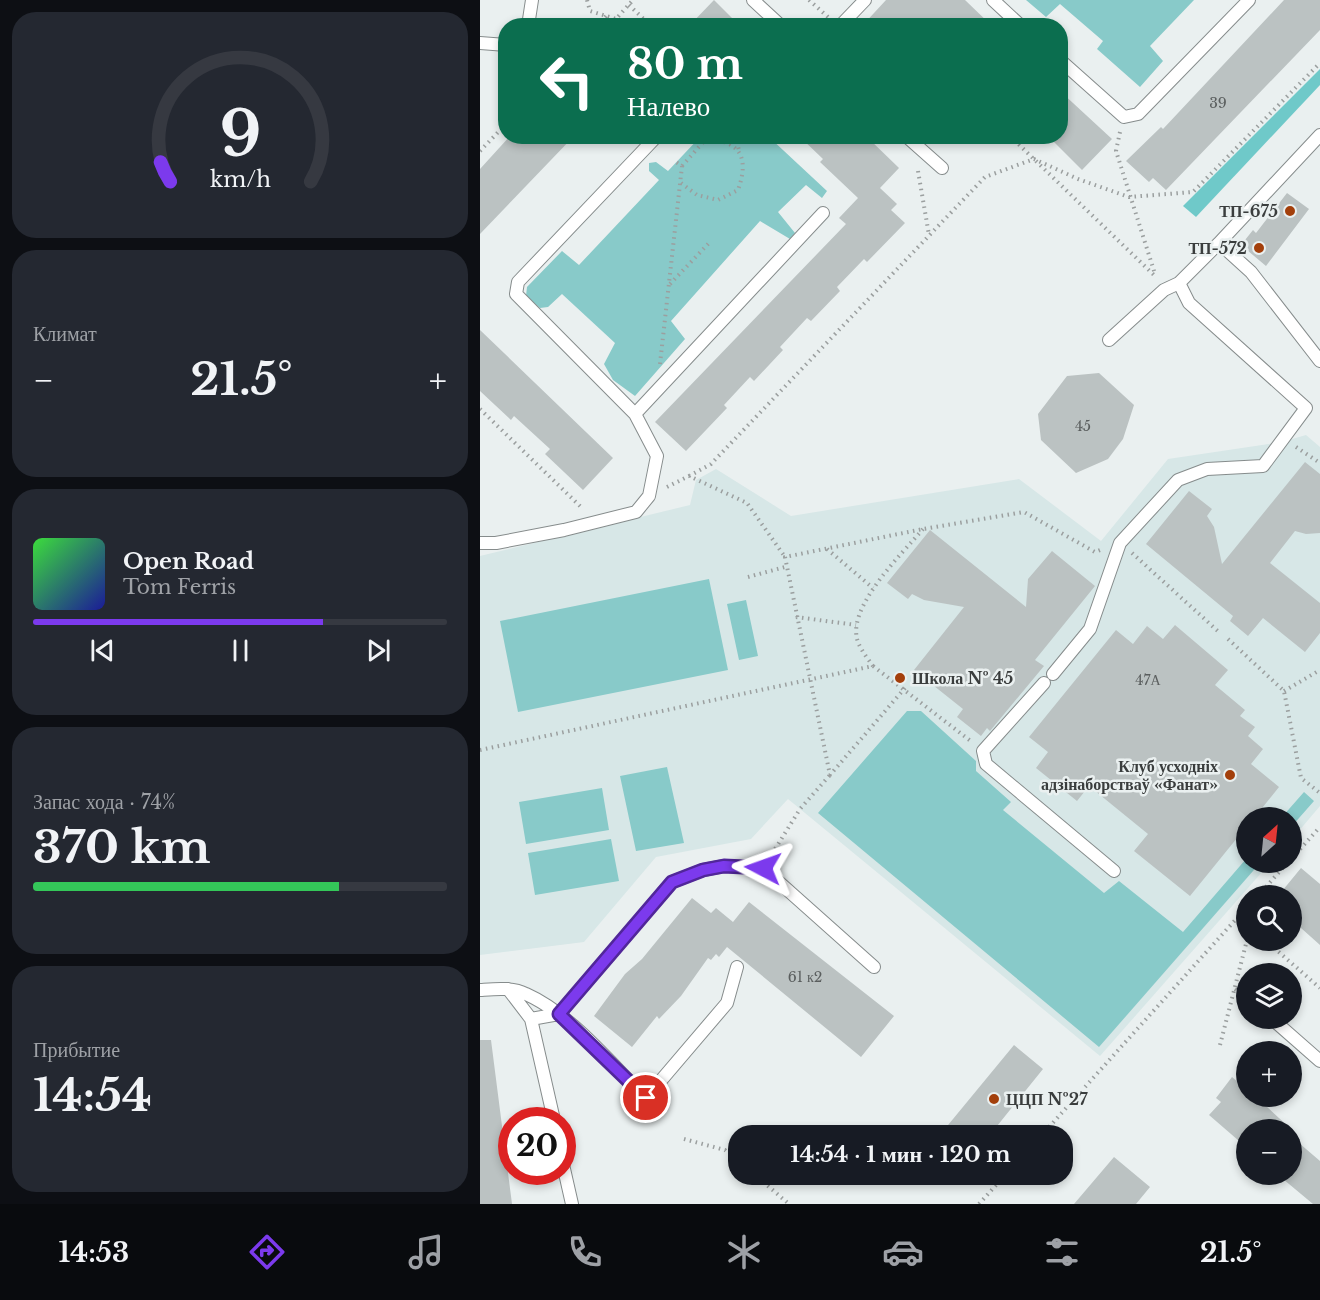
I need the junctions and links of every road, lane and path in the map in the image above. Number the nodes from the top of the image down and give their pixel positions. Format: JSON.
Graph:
{"nodes":[{"id":1,"x":532,"y":0,"type":"edge"},
{"id":2,"x":587,"y":0,"type":"edge"},
{"id":3,"x":633,"y":0,"type":"edge"},
{"id":4,"x":753,"y":0,"type":"edge"},
{"id":5,"x":808,"y":0,"type":"edge"},
{"id":6,"x":865,"y":0,"type":"edge"},
{"id":7,"x":993,"y":0,"type":"edge"},
{"id":8,"x":1249,"y":0,"type":"edge"},
{"id":9,"x":629,"y":5,"type":"junction"},
{"id":10,"x":834,"y":12,"type":"dead end"},
{"id":11,"x":606,"y":16,"type":"joint"},
{"id":12,"x":529,"y":18,"type":"edge"},
{"id":13,"x":613,"y":18,"type":"edge"},
{"id":14,"x":617,"y":18,"type":"edge"},
{"id":15,"x":643,"y":18,"type":"edge"},
{"id":16,"x":772,"y":18,"type":"edge"},
{"id":17,"x":848,"y":18,"type":"edge"},
{"id":18,"x":1012,"y":18,"type":"edge"},
{"id":19,"x":480,"y":43,"type":"edge"},
{"id":20,"x":498,"y":44,"type":"edge"},
{"id":21,"x":1320,"y":63,"type":"edge"},
{"id":22,"x":1068,"y":67,"type":"edge"},
{"id":23,"x":1124,"y":117,"type":"junction"},
{"id":24,"x":498,"y":132,"type":"edge"},
{"id":25,"x":1320,"y":135,"type":"edge"},
{"id":26,"x":649,"y":144,"type":"edge"},
{"id":27,"x":702,"y":144,"type":"edge"},
{"id":28,"x":729,"y":144,"type":"edge"},
{"id":29,"x":737,"y":144,"type":"edge"},
{"id":30,"x":915,"y":144,"type":"edge"},
{"id":31,"x":1018,"y":144,"type":"edge"},
{"id":32,"x":480,"y":151,"type":"edge"},
{"id":33,"x":739,"y":151,"type":"junction"},
{"id":34,"x":1034,"y":159,"type":"junction"},
{"id":35,"x":676,"y":162,"type":"dead end"},
{"id":36,"x":682,"y":166,"type":"junction"},
{"id":37,"x":942,"y":168,"type":"dead end"},
{"id":38,"x":918,"y":171,"type":"dead end"},
{"id":39,"x":680,"y":182,"type":"junction"},
{"id":40,"x":1129,"y":196,"type":"junction"},
{"id":41,"x":823,"y":213,"type":"dead end"},
{"id":42,"x":929,"y":236,"type":"junction"},
{"id":43,"x":709,"y":243,"type":"dead end"},
{"id":44,"x":1219,"y":243,"type":"junction"},
{"id":45,"x":1155,"y":275,"type":"junction"},
{"id":46,"x":1179,"y":283,"type":"junction"},
{"id":47,"x":669,"y":284,"type":"junction"},
{"id":48,"x":1164,"y":290,"type":"junction"},
{"id":49,"x":1109,"y":340,"type":"dead end"},
{"id":50,"x":1320,"y":361,"type":"edge"},
{"id":51,"x":660,"y":365,"type":"dead end"},
{"id":52,"x":480,"y":409,"type":"edge"},
{"id":53,"x":635,"y":414,"type":"junction"},
{"id":54,"x":1282,"y":442,"type":"junction"},
{"id":55,"x":1320,"y":463,"type":"edge"},
{"id":56,"x":689,"y":476,"type":"junction"},
{"id":57,"x":649,"y":496,"type":"junction"},
{"id":58,"x":589,"y":515,"type":"dead end"},
{"id":59,"x":923,"y":529,"type":"junction"},
{"id":60,"x":480,"y":543,"type":"edge"},
{"id":61,"x":1120,"y":543,"type":"junction"},
{"id":62,"x":827,"y":549,"type":"junction"},
{"id":63,"x":785,"y":558,"type":"junction"},
{"id":64,"x":785,"y":567,"type":"junction"},
{"id":65,"x":748,"y":577,"type":"dead end"},
{"id":66,"x":873,"y":588,"type":"junction"},
{"id":67,"x":796,"y":618,"type":"junction"},
{"id":68,"x":856,"y":625,"type":"junction"},
{"id":69,"x":1220,"y":633,"type":"dead end"},
{"id":70,"x":1228,"y":639,"type":"dead end"},
{"id":71,"x":873,"y":666,"type":"junction"},
{"id":72,"x":1320,"y":670,"type":"edge"},
{"id":73,"x":808,"y":678,"type":"junction"},
{"id":74,"x":904,"y":688,"type":"junction"},
{"id":75,"x":1284,"y":691,"type":"junction"},
{"id":76,"x":480,"y":750,"type":"edge"},
{"id":77,"x":984,"y":752,"type":"junction"},
{"id":78,"x":830,"y":775,"type":"junction"},
{"id":79,"x":1320,"y":793,"type":"edge"},
{"id":80,"x":1320,"y":827,"type":"edge"},
{"id":81,"x":1302,"y":847,"type":"edge"},
{"id":82,"x":763,"y":868,"type":"junction"},
{"id":83,"x":1114,"y":871,"type":"dead end"},
{"id":84,"x":1278,"y":873,"type":"edge"},
{"id":85,"x":1268,"y":885,"type":"edge"},
{"id":86,"x":1236,"y":919,"type":"edge"},
{"id":87,"x":1244,"y":951,"type":"edge"},
{"id":88,"x":1278,"y":951,"type":"edge"},
{"id":89,"x":737,"y":967,"type":"dead end"},
{"id":90,"x":874,"y":967,"type":"dead end"},
{"id":91,"x":507,"y":988,"type":"junction"},
{"id":92,"x":1320,"y":988,"type":"edge"},
{"id":93,"x":1235,"y":989,"type":"joint"},
{"id":94,"x":480,"y":990,"type":"edge"},
{"id":95,"x":559,"y":1014,"type":"junction"},
{"id":96,"x":531,"y":1018,"type":"junction"},
{"id":97,"x":1284,"y":1029,"type":"edge"},
{"id":98,"x":1220,"y":1045,"type":"dead end"},
{"id":99,"x":1320,"y":1061,"type":"edge"},
{"id":100,"x":551,"y":1107,"type":"edge"},
{"id":101,"x":1051,"y":1125,"type":"edge"},
{"id":102,"x":684,"y":1139,"type":"dead end"},
{"id":103,"x":728,"y":1153,"type":"edge"},
{"id":104,"x":568,"y":1185,"type":"edge"},
{"id":105,"x":767,"y":1185,"type":"edge"},
{"id":106,"x":996,"y":1185,"type":"edge"},
{"id":107,"x":572,"y":1204,"type":"edge"},
{"id":108,"x":789,"y":1204,"type":"edge"},
{"id":109,"x":979,"y":1204,"type":"edge"}],
"edges":[{"from":1,"to":12,"type":"lane"},
{"from":2,"to":11,"type":"path"},
{"from":3,"to":9,"type":"path"},
{"from":4,"to":16,"type":"lane"},
{"from":5,"to":10,"type":"path"},
{"from":6,"to":17,"type":"lane"},
{"from":7,"to":18,"type":"lane"},
{"from":8,"to":23,"type":"lane"},
{"from":9,"to":14,"type":"path"},
{"from":9,"to":15,"type":"path"},
{"from":11,"to":13,"type":"path"},
{"from":19,"to":20,"type":"lane"},
{"from":21,"to":40,"type":"path"},
{"from":22,"to":23,"type":"lane"},
{"from":23,"to":40,"type":"path"},
{"from":24,"to":32,"type":"path"},
{"from":25,"to":44,"type":"lane"},
{"from":26,"to":53,"type":"lane"},
{"from":27,"to":36,"type":"path"},
{"from":28,"to":33,"type":"path"},
{"from":29,"to":33,"type":"path"},
{"from":30,"to":37,"type":"lane"},
{"from":31,"to":34,"type":"path"},
{"from":33,"to":39,"type":"path"},
{"from":34,"to":40,"type":"path"},
{"from":34,"to":42,"type":"path"},
{"from":34,"to":45,"type":"path"},
{"from":35,"to":36,"type":"path"},
{"from":36,"to":39,"type":"path"},
{"from":38,"to":42,"type":"path"},
{"from":39,"to":47,"type":"path"},
{"from":40,"to":45,"type":"path"},
{"from":41,"to":53,"type":"lane"},
{"from":42,"to":56,"type":"path"},
{"from":43,"to":47,"type":"path"},
{"from":44,"to":46,"type":"lane"},
{"from":44,"to":50,"type":"lane"},
{"from":45,"to":48,"type":"path"},
{"from":46,"to":48,"type":"lane"},
{"from":46,"to":54,"type":"lane"},
{"from":47,"to":51,"type":"path"},
{"from":48,"to":49,"type":"lane"},
{"from":52,"to":58,"type":"path"},
{"from":53,"to":57,"type":"lane"},
{"from":54,"to":55,"type":"path"},
{"from":54,"to":61,"type":"lane"},
{"from":56,"to":57,"type":"path"},
{"from":56,"to":63,"type":"path"},
{"from":57,"to":60,"type":"lane"},
{"from":59,"to":61,"type":"path"},
{"from":59,"to":62,"type":"path"},
{"from":59,"to":66,"type":"path"},
{"from":61,"to":69,"type":"path"},
{"from":61,"to":77,"type":"lane"},
{"from":62,"to":63,"type":"path"},
{"from":62,"to":66,"type":"path"},
{"from":63,"to":64,"type":"path"},
{"from":64,"to":65,"type":"path"},
{"from":64,"to":67,"type":"path"},
{"from":66,"to":68,"type":"path"},
{"from":67,"to":68,"type":"path"},
{"from":67,"to":73,"type":"path"},
{"from":68,"to":71,"type":"path"},
{"from":70,"to":75,"type":"path"},
{"from":71,"to":73,"type":"path"},
{"from":71,"to":74,"type":"path"},
{"from":72,"to":75,"type":"path"},
{"from":73,"to":76,"type":"path"},
{"from":73,"to":78,"type":"path"},
{"from":74,"to":77,"type":"path"},
{"from":74,"to":78,"type":"path"},
{"from":75,"to":79,"type":"path"},
{"from":77,"to":83,"type":"lane"},
{"from":78,"to":82,"type":"path"},
{"from":80,"to":81,"type":"path"},
{"from":82,"to":90,"type":"lane"},
{"from":82,"to":95,"type":"lane"},
{"from":84,"to":85,"type":"path"},
{"from":86,"to":101,"type":"path"},
{"from":87,"to":93,"type":"path"},
{"from":88,"to":92,"type":"path"},
{"from":89,"to":95,"type":"lane"},
{"from":91,"to":94,"type":"lane"},
{"from":91,"to":95,"type":"lane"},
{"from":91,"to":96,"type":"lane"},
{"from":93,"to":98,"type":"path"},
{"from":95,"to":96,"type":"lane"},
{"from":96,"to":100,"type":"lane"},
{"from":97,"to":99,"type":"lane"},
{"from":102,"to":103,"type":"path"},
{"from":104,"to":107,"type":"lane"},
{"from":105,"to":108,"type":"path"},
{"from":106,"to":109,"type":"path"}]}
